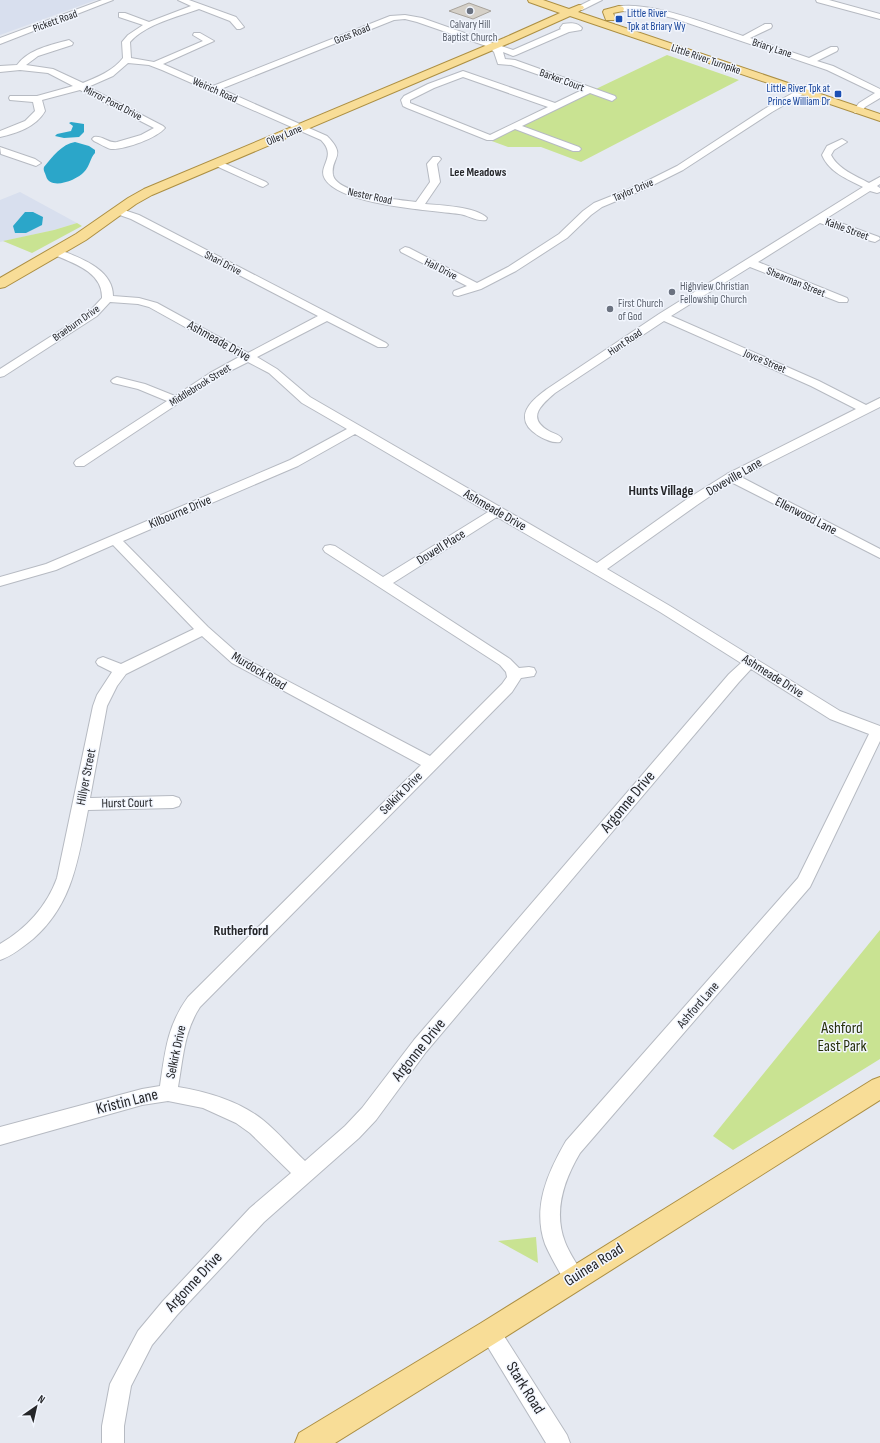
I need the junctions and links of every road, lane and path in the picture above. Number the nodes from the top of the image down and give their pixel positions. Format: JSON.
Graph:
{"nodes":[{"id":1,"x":109,"y":0,"type":"edge"},
{"id":2,"x":182,"y":0,"type":"edge"},
{"id":3,"x":533,"y":0,"type":"edge"},
{"id":4,"x":555,"y":0,"type":"edge"},
{"id":5,"x":598,"y":0,"type":"edge"},
{"id":6,"x":820,"y":0,"type":"edge"},
{"id":7,"x":664,"y":4,"type":"dead end"},
{"id":8,"x":199,"y":6,"type":"junction"},
{"id":9,"x":579,"y":6,"type":"edge"},
{"id":10,"x":619,"y":9,"type":"joint"},
{"id":11,"x":660,"y":12,"type":"junction"},
{"id":12,"x":139,"y":14,"type":"dead end"},
{"id":13,"x":880,"y":17,"type":"edge"},
{"id":14,"x":610,"y":18,"type":"junction"},
{"id":15,"x":149,"y":25,"type":"junction"},
{"id":16,"x":768,"y":26,"type":"dead end"},
{"id":17,"x":240,"y":27,"type":"dead end"},
{"id":18,"x":566,"y":30,"type":"dead end"},
{"id":19,"x":196,"y":35,"type":"dead end"},
{"id":20,"x":743,"y":38,"type":"junction"},
{"id":21,"x":0,"y":41,"type":"edge"},
{"id":22,"x":69,"y":43,"type":"dead end"},
{"id":23,"x":492,"y":46,"type":"junction"},
{"id":24,"x":834,"y":49,"type":"dead end"},
{"id":25,"x":513,"y":53,"type":"junction"},
{"id":26,"x":126,"y":60,"type":"junction"},
{"id":27,"x":810,"y":61,"type":"junction"},
{"id":28,"x":512,"y":62,"type":"junction"},
{"id":29,"x":156,"y":64,"type":"junction"},
{"id":30,"x":20,"y":67,"type":"junction"},
{"id":31,"x":0,"y":69,"type":"edge"},
{"id":32,"x":412,"y":80,"type":"junction"},
{"id":33,"x":80,"y":87,"type":"junction"},
{"id":34,"x":429,"y":87,"type":"junction"},
{"id":35,"x":214,"y":89,"type":"junction"},
{"id":36,"x":804,"y":89,"type":"junction"},
{"id":37,"x":589,"y":90,"type":"junction"},
{"id":38,"x":880,"y":93,"type":"edge"},
{"id":39,"x":13,"y":98,"type":"dead end"},
{"id":40,"x":37,"y":98,"type":"junction"},
{"id":41,"x":612,"y":98,"type":"dead end"},
{"id":42,"x":555,"y":106,"type":"junction"},
{"id":43,"x":870,"y":107,"type":"edge"},
{"id":44,"x":880,"y":118,"type":"edge"},
{"id":45,"x":514,"y":126,"type":"junction"},
{"id":46,"x":302,"y":128,"type":"junction"},
{"id":47,"x":0,"y":134,"type":"edge"},
{"id":48,"x":97,"y":139,"type":"dead end"},
{"id":49,"x":842,"y":142,"type":"dead end"},
{"id":50,"x":0,"y":150,"type":"edge"},
{"id":51,"x":576,"y":150,"type":"dead end"},
{"id":52,"x":436,"y":159,"type":"dead end"},
{"id":53,"x":36,"y":163,"type":"dead end"},
{"id":54,"x":217,"y":163,"type":"junction"},
{"id":55,"x":263,"y":184,"type":"dead end"},
{"id":56,"x":877,"y":186,"type":"edge"},
{"id":57,"x":419,"y":205,"type":"junction"},
{"id":58,"x":118,"y":211,"type":"junction"},
{"id":59,"x":482,"y":218,"type":"dead end"},
{"id":60,"x":820,"y":219,"type":"junction"},
{"id":61,"x":876,"y":239,"type":"dead end"},
{"id":62,"x":405,"y":250,"type":"dead end"},
{"id":63,"x":56,"y":252,"type":"junction"},
{"id":64,"x":750,"y":263,"type":"junction"},
{"id":65,"x":0,"y":284,"type":"edge"},
{"id":66,"x":477,"y":287,"type":"junction"},
{"id":67,"x":458,"y":293,"type":"dead end"},
{"id":68,"x":107,"y":299,"type":"junction"},
{"id":69,"x":844,"y":300,"type":"dead end"},
{"id":70,"x":326,"y":316,"type":"junction"},
{"id":71,"x":663,"y":316,"type":"junction"},
{"id":72,"x":382,"y":345,"type":"dead end"},
{"id":73,"x":248,"y":357,"type":"junction"},
{"id":74,"x":0,"y":374,"type":"edge"},
{"id":75,"x":117,"y":381,"type":"dead end"},
{"id":76,"x":175,"y":400,"type":"junction"},
{"id":77,"x":880,"y":402,"type":"edge"},
{"id":78,"x":865,"y":409,"type":"junction"},
{"id":79,"x":355,"y":429,"type":"junction"},
{"id":80,"x":556,"y":439,"type":"dead end"},
{"id":81,"x":80,"y":463,"type":"dead end"},
{"id":82,"x":731,"y":477,"type":"junction"},
{"id":83,"x":498,"y":511,"type":"junction"},
{"id":84,"x":115,"y":540,"type":"junction"},
{"id":85,"x":330,"y":549,"type":"dead end"},
{"id":86,"x":880,"y":554,"type":"edge"},
{"id":87,"x":598,"y":569,"type":"junction"},
{"id":88,"x":0,"y":582,"type":"edge"},
{"id":89,"x":384,"y":583,"type":"junction"},
{"id":90,"x":203,"y":630,"type":"junction"},
{"id":91,"x":103,"y":662,"type":"dead end"},
{"id":92,"x":750,"y":662,"type":"junction"},
{"id":93,"x":122,"y":670,"type":"junction"},
{"id":94,"x":879,"y":732,"type":"edge"},
{"id":95,"x":431,"y":763,"type":"junction"},
{"id":96,"x":173,"y":802,"type":"dead end"},
{"id":97,"x":81,"y":804,"type":"junction"},
{"id":98,"x":0,"y":953,"type":"edge"},
{"id":99,"x":880,"y":1087,"type":"edge"},
{"id":100,"x":168,"y":1093,"type":"junction"},
{"id":101,"x":0,"y":1136,"type":"edge"},
{"id":102,"x":304,"y":1172,"type":"junction"},
{"id":103,"x":574,"y":1278,"type":"junction"},
{"id":104,"x":490,"y":1332,"type":"junction"},
{"id":105,"x":113,"y":1443,"type":"edge"},
{"id":106,"x":309,"y":1443,"type":"edge"},
{"id":107,"x":560,"y":1443,"type":"edge"}],
"edges":[{"from":1,"to":21,"type":"street","name":"Pickett Road"},
{"from":2,"to":8,"type":"street"},
{"from":3,"to":9,"type":"main road","name":"Little River Turnpike"},
{"from":4,"to":9,"type":"main road","name":"Little River Turnpike"},
{"from":5,"to":9,"type":"street"},
{"from":6,"to":13,"type":"street"},
{"from":7,"to":11,"type":"street"},
{"from":8,"to":15,"type":"street"},
{"from":8,"to":17,"type":"street"},
{"from":9,"to":14,"type":"main road","name":"Little River Turnpike"},
{"from":9,"to":23,"type":"main road","name":"Olley Lane"},
{"from":9,"to":36,"type":"main road","name":"Little River Turnpike"},
{"from":10,"to":11,"type":"street","name":"Briary Lane"},
{"from":10,"to":14,"type":"main road"},
{"from":11,"to":20,"type":"street","name":"Briary Lane"},
{"from":12,"to":15,"type":"street"},
{"from":14,"to":36,"type":"main road","name":"Little River Turnpike"},
{"from":15,"to":26,"type":"street"},
{"from":16,"to":20,"type":"street"},
{"from":18,"to":25,"type":"street"},
{"from":19,"to":29,"type":"street"},
{"from":20,"to":27,"type":"street","name":"Briary Lane"},
{"from":22,"to":30,"type":"street"},
{"from":23,"to":25,"type":"street"},
{"from":23,"to":28,"type":"street","name":"Barker Court"},
{"from":23,"to":32,"type":"main road","name":"Olley Lane"},
{"from":23,"to":35,"type":"street","name":"Goss Road"},
{"from":24,"to":27,"type":"street"},
{"from":25,"to":28,"type":"street"},
{"from":26,"to":29,"type":"street","name":"Weirich Road"},
{"from":26,"to":33,"type":"street"},
{"from":27,"to":38,"type":"street","name":"Briary Lane"},
{"from":28,"to":37,"type":"street","name":"Barker Court"},
{"from":29,"to":35,"type":"street","name":"Weirich Road"},
{"from":30,"to":31,"type":"street","name":"Mirror Pond Drive"},
{"from":30,"to":33,"type":"street","name":"Mirror Pond Drive"},
{"from":32,"to":34,"type":"street"},
{"from":32,"to":46,"type":"main road","name":"Olley Lane"},
{"from":33,"to":40,"type":"street"},
{"from":33,"to":48,"type":"street","name":"Mirror Pond Drive"},
{"from":34,"to":42,"type":"street"},
{"from":34,"to":45,"type":"street"},
{"from":35,"to":46,"type":"street","name":"Weirich Road"},
{"from":36,"to":43,"type":"main road","name":"Little River Turnpike"},
{"from":36,"to":66,"type":"street","name":"Taylor Drive"},
{"from":37,"to":41,"type":"street","name":"Barker Court"},
{"from":37,"to":42,"type":"street"},
{"from":38,"to":43,"type":"street"},
{"from":39,"to":40,"type":"street"},
{"from":40,"to":47,"type":"street"},
{"from":42,"to":45,"type":"street"},
{"from":43,"to":44,"type":"main road","name":"Little River Turnpike"},
{"from":45,"to":51,"type":"street"},
{"from":46,"to":54,"type":"main road","name":"Olley Lane"},
{"from":46,"to":57,"type":"street","name":"Nester Road"},
{"from":49,"to":56,"type":"street"},
{"from":50,"to":53,"type":"street"},
{"from":52,"to":57,"type":"street"},
{"from":54,"to":55,"type":"street"},
{"from":54,"to":58,"type":"main road","name":"Olley Lane"},
{"from":56,"to":60,"type":"street","name":"Hunt Road"},
{"from":57,"to":59,"type":"street","name":"Nester Road"},
{"from":58,"to":63,"type":"main road","name":"Olley Lane"},
{"from":58,"to":70,"type":"street","name":"Shari Drive"},
{"from":60,"to":61,"type":"street","name":"Kahle Street"},
{"from":60,"to":64,"type":"street","name":"Hunt Road"},
{"from":62,"to":66,"type":"street","name":"Hall Drive"},
{"from":63,"to":65,"type":"main road","name":"Olley Lane"},
{"from":63,"to":68,"type":"street","name":"Braeburn Drive"},
{"from":64,"to":69,"type":"street","name":"Shearman Street"},
{"from":64,"to":71,"type":"street","name":"Hunt Road"},
{"from":66,"to":67,"type":"street","name":"Taylor Drive"},
{"from":68,"to":73,"type":"street","name":"Ashmeade Drive"},
{"from":68,"to":74,"type":"street","name":"Braeburn Drive"},
{"from":70,"to":72,"type":"street","name":"Shari Drive"},
{"from":70,"to":73,"type":"street","name":"Middlebrook Street"},
{"from":71,"to":78,"type":"street","name":"Joyce Street"},
{"from":71,"to":80,"type":"street","name":"Hunt Road"},
{"from":73,"to":76,"type":"street","name":"Middlebrook Street"},
{"from":73,"to":79,"type":"street","name":"Ashmeade Drive"},
{"from":75,"to":76,"type":"street"},
{"from":76,"to":81,"type":"street","name":"Middlebrook Street"},
{"from":77,"to":78,"type":"street","name":"Doveville Lane"},
{"from":78,"to":82,"type":"street","name":"Doveville Lane"},
{"from":79,"to":83,"type":"street","name":"Ashmeade Drive"},
{"from":79,"to":84,"type":"street","name":"Kilbourne Drive"},
{"from":82,"to":86,"type":"street","name":"Ellenwood Lane"},
{"from":82,"to":87,"type":"street","name":"Doveville Lane"},
{"from":83,"to":87,"type":"street","name":"Ashmeade Drive"},
{"from":83,"to":89,"type":"street","name":"Dowell Place"},
{"from":84,"to":88,"type":"street","name":"Kilbourne Drive"},
{"from":84,"to":90,"type":"street","name":"Murdock Road"},
{"from":85,"to":89,"type":"street","name":"Selkirk Drive"},
{"from":87,"to":92,"type":"street","name":"Ashmeade Drive"},
{"from":89,"to":95,"type":"street","name":"Selkirk Drive"},
{"from":90,"to":93,"type":"street","name":"Hillyer Street"},
{"from":90,"to":95,"type":"street","name":"Murdock Road"},
{"from":91,"to":93,"type":"street"},
{"from":92,"to":94,"type":"street","name":"Ashmeade Drive"},
{"from":92,"to":102,"type":"street","name":"Argonne Drive"},
{"from":93,"to":97,"type":"street","name":"Hillyer Street"},
{"from":94,"to":103,"type":"street","name":"Ashford Lane"},
{"from":95,"to":100,"type":"street","name":"Selkirk Drive"},
{"from":96,"to":97,"type":"street","name":"Hurst Court"},
{"from":97,"to":98,"type":"street","name":"Hillyer Street"},
{"from":99,"to":103,"type":"main road","name":"Guinea Road"},
{"from":100,"to":101,"type":"street","name":"Kristin Lane"},
{"from":100,"to":102,"type":"street","name":"Kristin Lane"},
{"from":102,"to":105,"type":"street","name":"Argonne Drive"},
{"from":103,"to":104,"type":"main road","name":"Guinea Road"},
{"from":104,"to":106,"type":"main road","name":"Guinea Road"},
{"from":104,"to":107,"type":"street","name":"Stark Road"}]}
